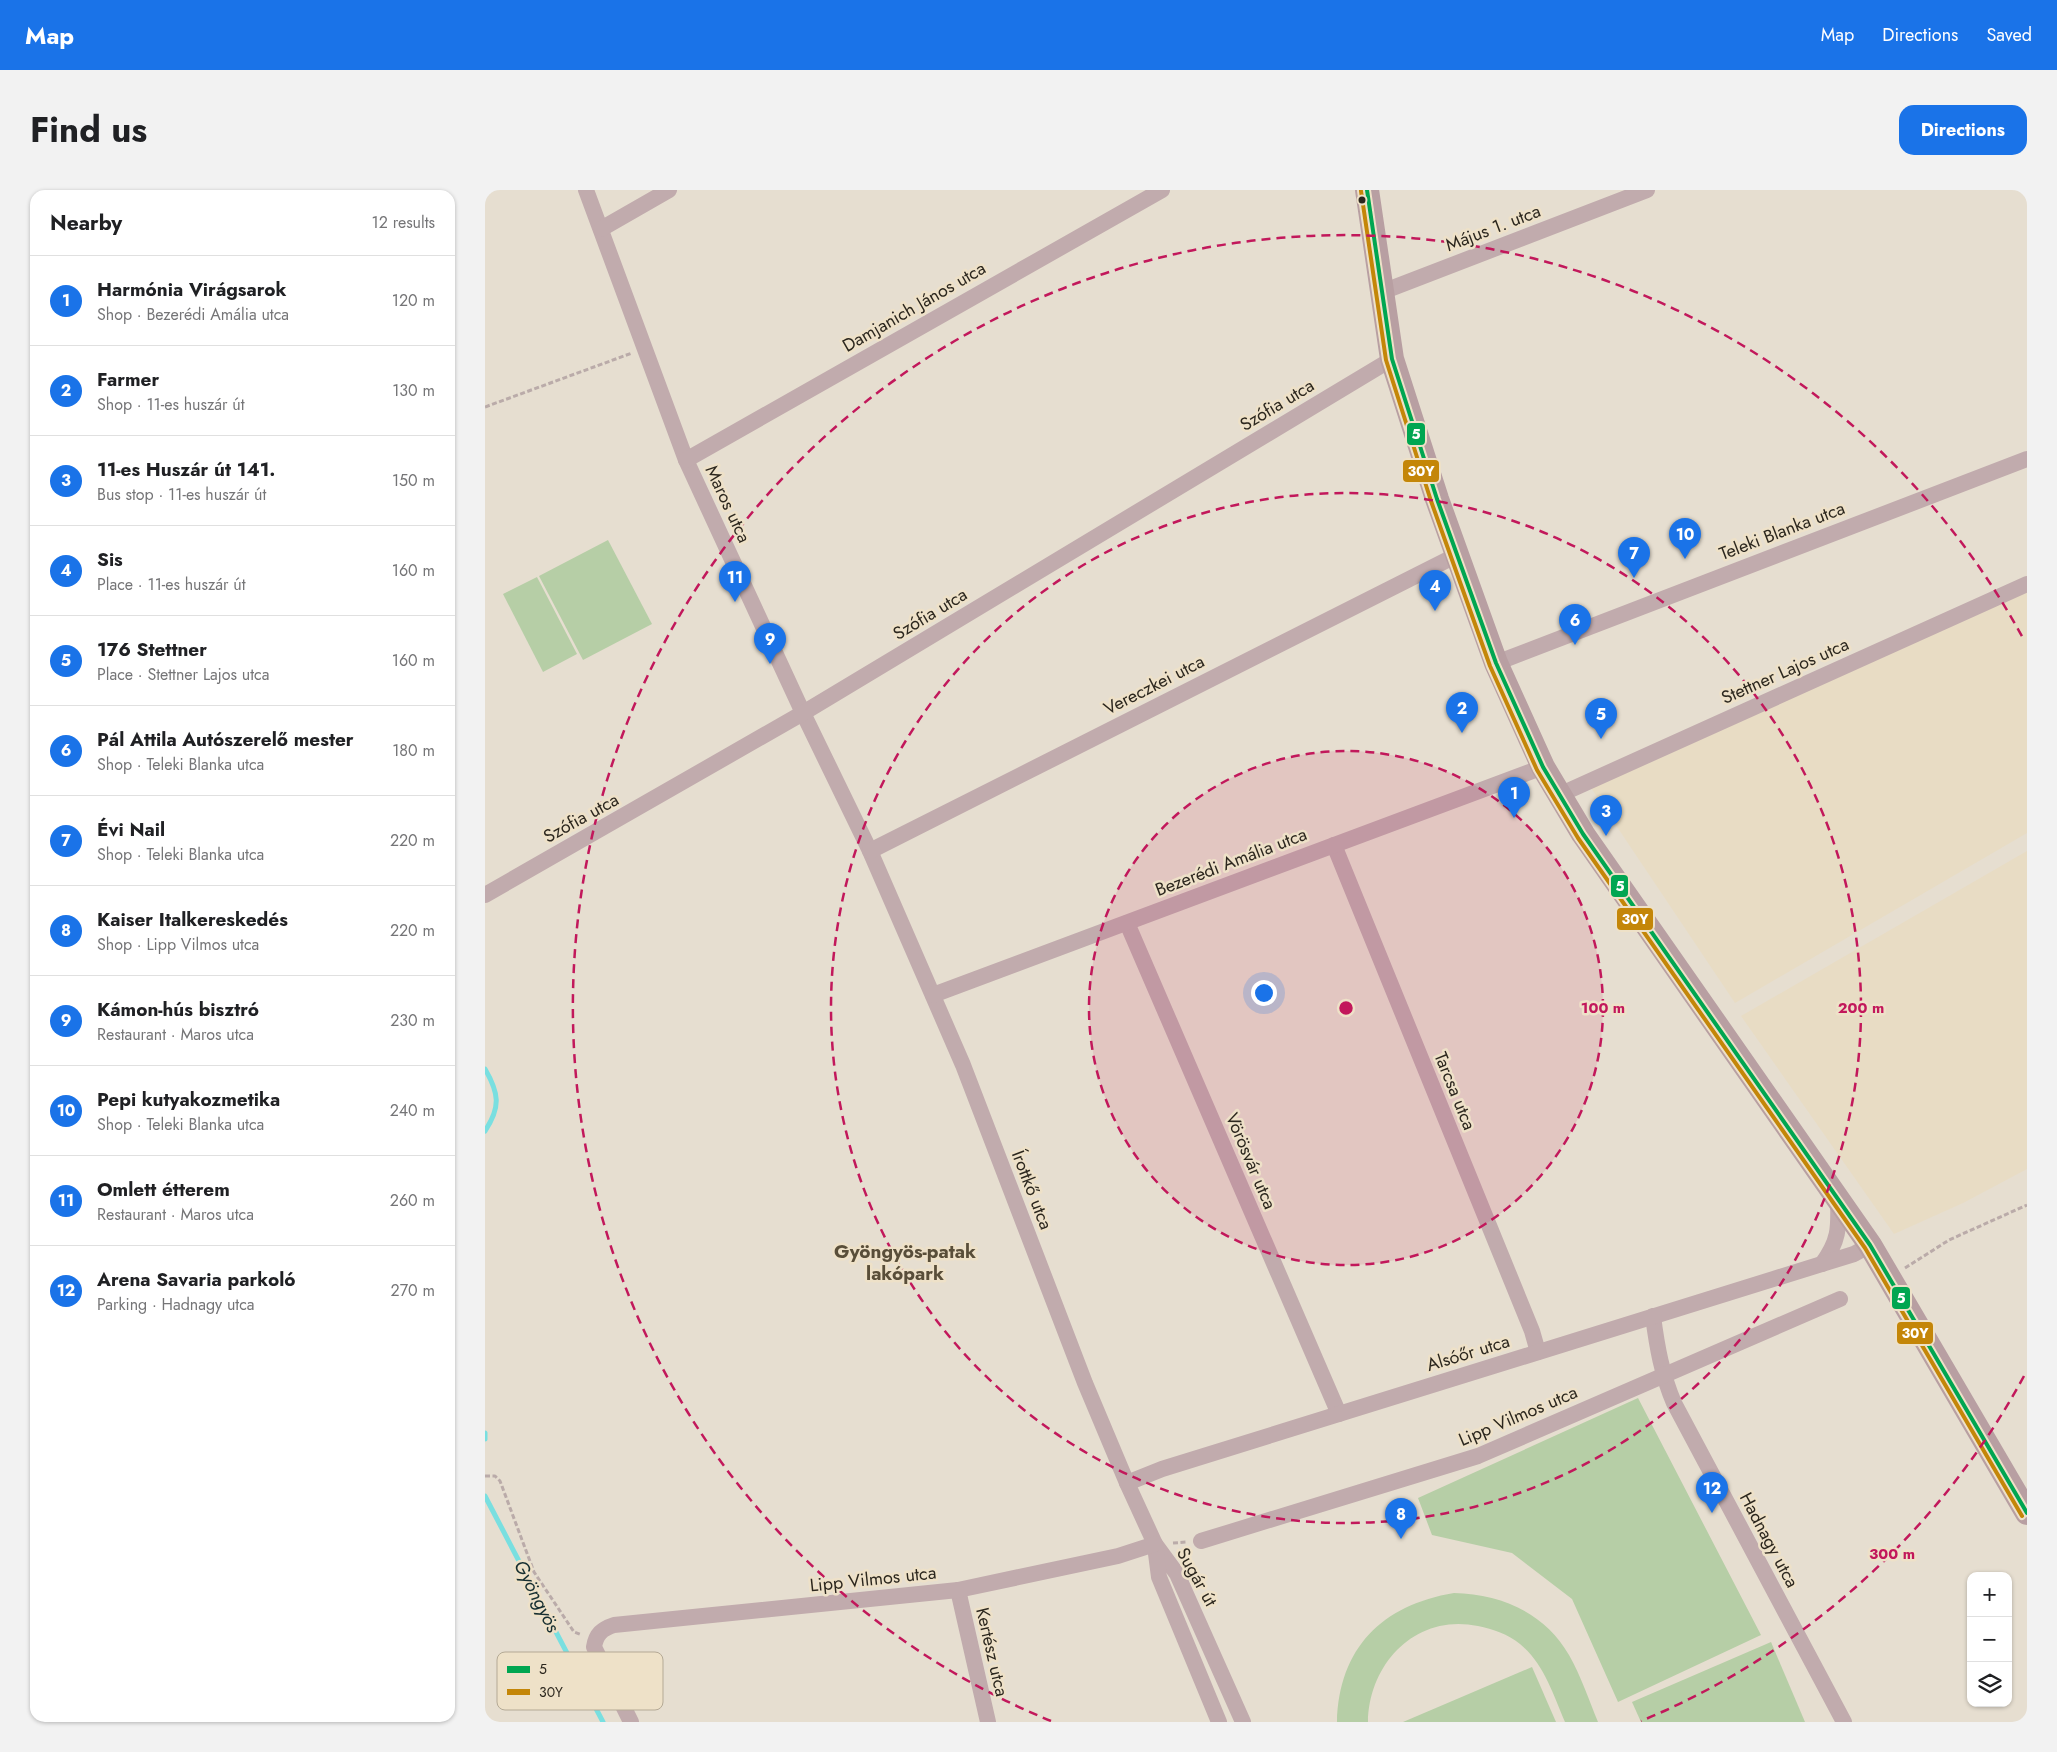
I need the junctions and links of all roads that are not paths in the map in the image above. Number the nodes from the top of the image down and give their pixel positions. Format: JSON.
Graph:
{"nodes":[{"id":1,"x":586,"y":190,"type":"edge"},
{"id":2,"x":669,"y":190,"type":"edge"},
{"id":3,"x":1162,"y":190,"type":"edge"},
{"id":4,"x":1367,"y":190,"type":"edge"},
{"id":5,"x":1647,"y":190,"type":"edge"},
{"id":6,"x":601,"y":229,"type":"junction"},
{"id":7,"x":1382,"y":292,"type":"junction"},
{"id":8,"x":1392,"y":359,"type":"junction"},
{"id":9,"x":2027,"y":459,"type":"edge"},
{"id":10,"x":685,"y":460,"type":"junction"},
{"id":11,"x":1457,"y":555,"type":"junction"},
{"id":12,"x":2027,"y":584,"type":"edge"},
{"id":13,"x":1496,"y":663,"type":"junction"},
{"id":14,"x":803,"y":713,"type":"junction"},
{"id":15,"x":1543,"y":767,"type":"junction"},
{"id":16,"x":1559,"y":795,"type":"junction"},
{"id":17,"x":1333,"y":845,"type":"junction"},
{"id":18,"x":870,"y":851,"type":"junction"},
{"id":19,"x":485,"y":895,"type":"edge"},
{"id":20,"x":1127,"y":923,"type":"junction"},
{"id":21,"x":933,"y":996,"type":"junction"},
{"id":22,"x":1838,"y":1197,"type":"junction"},
{"id":23,"x":1870,"y":1245,"type":"junction"},
{"id":24,"x":1822,"y":1264,"type":"junction"},
{"id":25,"x":1840,"y":1299,"type":"dead end"},
{"id":26,"x":1653,"y":1316,"type":"junction"},
{"id":27,"x":1538,"y":1352,"type":"junction"},
{"id":28,"x":1663,"y":1374,"type":"junction"},
{"id":29,"x":1339,"y":1414,"type":"junction"},
{"id":30,"x":1127,"y":1483,"type":"junction"},
{"id":31,"x":2027,"y":1513,"type":"edge"},
{"id":32,"x":1201,"y":1541,"type":"road end"},
{"id":33,"x":1155,"y":1544,"type":"junction"},
{"id":34,"x":957,"y":1590,"type":"junction"},
{"id":35,"x":595,"y":1652,"type":"edge"},
{"id":36,"x":625,"y":1710,"type":"edge"},
{"id":37,"x":631,"y":1722,"type":"edge"},
{"id":38,"x":987,"y":1722,"type":"edge"},
{"id":39,"x":1219,"y":1722,"type":"edge"},
{"id":40,"x":1243,"y":1722,"type":"edge"},
{"id":41,"x":1844,"y":1722,"type":"edge"}],
"edges":[{"from":1,"to":6,"type":"street","name":"Maros utca"},
{"from":2,"to":6,"type":"street"},
{"from":3,"to":10,"type":"street","name":"Damjanich János utca"},
{"from":4,"to":7,"type":"main road"},
{"from":5,"to":7,"type":"street","name":"Május 1. utca"},
{"from":6,"to":10,"type":"street","name":"Maros utca"},
{"from":7,"to":8,"type":"main road"},
{"from":8,"to":11,"type":"main road"},
{"from":8,"to":14,"type":"street","name":"Szófia utca"},
{"from":9,"to":13,"type":"street","name":"Teleki Blanka utca"},
{"from":10,"to":14,"type":"street","name":"Maros utca"},
{"from":11,"to":13,"type":"main road"},
{"from":11,"to":18,"type":"street","name":"Vereczkei utca"},
{"from":12,"to":16,"type":"street","name":"Stettner Lajos utca"},
{"from":13,"to":15,"type":"main road"},
{"from":14,"to":18,"type":"street","name":"Maros utca"},
{"from":14,"to":19,"type":"street","name":"Szófia utca"},
{"from":15,"to":16,"type":"main road"},
{"from":15,"to":17,"type":"street","name":"Bezerédi Amália utca"},
{"from":16,"to":22,"type":"main road"},
{"from":17,"to":20,"type":"street","name":"Bezerédi Amália utca"},
{"from":17,"to":27,"type":"street","name":"Tarcsa utca"},
{"from":18,"to":21,"type":"street","name":"Írottkő utca"},
{"from":20,"to":21,"type":"street","name":"Bezerédi Amália utca"},
{"from":20,"to":29,"type":"street","name":"Vörösvár utca"},
{"from":21,"to":30,"type":"street","name":"Írottkő utca"},
{"from":22,"to":23,"type":"main road"},
{"from":22,"to":24,"type":"street"},
{"from":23,"to":24,"type":"street","name":"Alsóőr utca"},
{"from":23,"to":31,"type":"main road"},
{"from":24,"to":26,"type":"street","name":"Alsóőr utca"},
{"from":25,"to":28,"type":"street","name":"Lipp Vilmos utca"},
{"from":26,"to":27,"type":"street","name":"Alsóőr utca"},
{"from":26,"to":28,"type":"street","name":"Hadnagy utca"},
{"from":27,"to":29,"type":"street","name":"Alsóőr utca"},
{"from":28,"to":32,"type":"street","name":"Lipp Vilmos utca"},
{"from":28,"to":41,"type":"street","name":"Hadnagy utca"},
{"from":29,"to":30,"type":"street","name":"Alsóőr utca"},
{"from":30,"to":33,"type":"street","name":"Írottkő utca"},
{"from":33,"to":34,"type":"street","name":"Lipp Vilmos utca"},
{"from":33,"to":39,"type":"street","name":"Sugár út"},
{"from":33,"to":40,"type":"street","name":"Sugár út"},
{"from":34,"to":35,"type":"street","name":"Lipp Vilmos utca"},
{"from":34,"to":38,"type":"street","name":"Kertész utca"},
{"from":36,"to":37,"type":"street","name":"Lipp Vilmos utca"}]}
